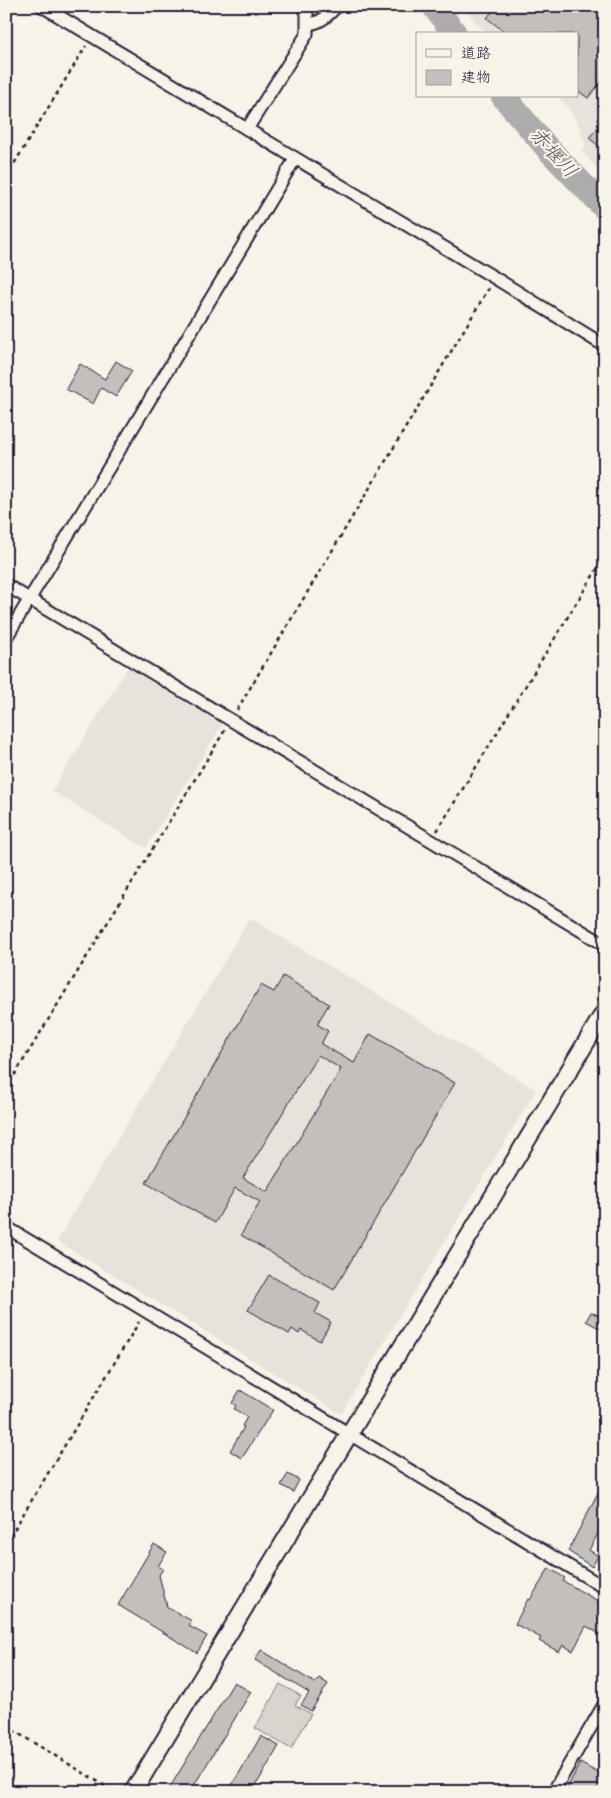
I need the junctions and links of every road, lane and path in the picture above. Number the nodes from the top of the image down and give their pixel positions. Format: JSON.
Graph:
{"nodes":[{"id":1,"x":42,"y":6,"type":"edge"},
{"id":2,"x":304,"y":6,"type":"edge"},
{"id":3,"x":337,"y":6,"type":"edge"},
{"id":4,"x":308,"y":24,"type":"junction"},
{"id":5,"x":92,"y":36,"type":"junction"},
{"id":6,"x":247,"y":129,"type":"junction"},
{"id":7,"x":295,"y":159,"type":"junction"},
{"id":8,"x":6,"y":178,"type":"edge"},
{"id":9,"x":495,"y":278,"type":"junction"},
{"id":10,"x":605,"y":346,"type":"edge"},
{"id":11,"x":605,"y":556,"type":"edge"},
{"id":12,"x":6,"y":585,"type":"edge"},
{"id":13,"x":29,"y":599,"type":"junction"},
{"id":14,"x":6,"y":638,"type":"edge"},
{"id":15,"x":232,"y":719,"type":"junction"},
{"id":16,"x":431,"y":841,"type":"junction"},
{"id":17,"x":605,"y":945,"type":"edge"},
{"id":18,"x":605,"y":1011,"type":"edge"},
{"id":19,"x":6,"y":1089,"type":"edge"},
{"id":20,"x":6,"y":1227,"type":"edge"},
{"id":21,"x":145,"y":1311,"type":"junction"},
{"id":22,"x":351,"y":1434,"type":"junction"},
{"id":23,"x":6,"y":1544,"type":"edge"},
{"id":24,"x":605,"y":1588,"type":"edge"},
{"id":25,"x":605,"y":1703,"type":"edge"},
{"id":26,"x":6,"y":1726,"type":"edge"},
{"id":27,"x":115,"y":1792,"type":"edge"},
{"id":28,"x":133,"y":1792,"type":"edge"},
{"id":29,"x":553,"y":1792,"type":"edge"}],
"edges":[{"from":1,"to":5,"type":"street"},
{"from":2,"to":4,"type":"street"},
{"from":3,"to":4,"type":"street"},
{"from":4,"to":6,"type":"street"},
{"from":5,"to":6,"type":"street"},
{"from":5,"to":8,"type":"path"},
{"from":6,"to":7,"type":"street"},
{"from":7,"to":9,"type":"street"},
{"from":7,"to":13,"type":"street"},
{"from":9,"to":10,"type":"street"},
{"from":9,"to":15,"type":"path"},
{"from":11,"to":16,"type":"path"},
{"from":12,"to":13,"type":"street"},
{"from":13,"to":14,"type":"street"},
{"from":13,"to":15,"type":"street"},
{"from":15,"to":16,"type":"street"},
{"from":15,"to":19,"type":"path"},
{"from":16,"to":17,"type":"street"},
{"from":18,"to":22,"type":"street"},
{"from":20,"to":21,"type":"street"},
{"from":21,"to":22,"type":"street"},
{"from":21,"to":23,"type":"path"},
{"from":22,"to":24,"type":"street"},
{"from":22,"to":28,"type":"street"},
{"from":25,"to":29,"type":"street"},
{"from":26,"to":27,"type":"path"}]}
